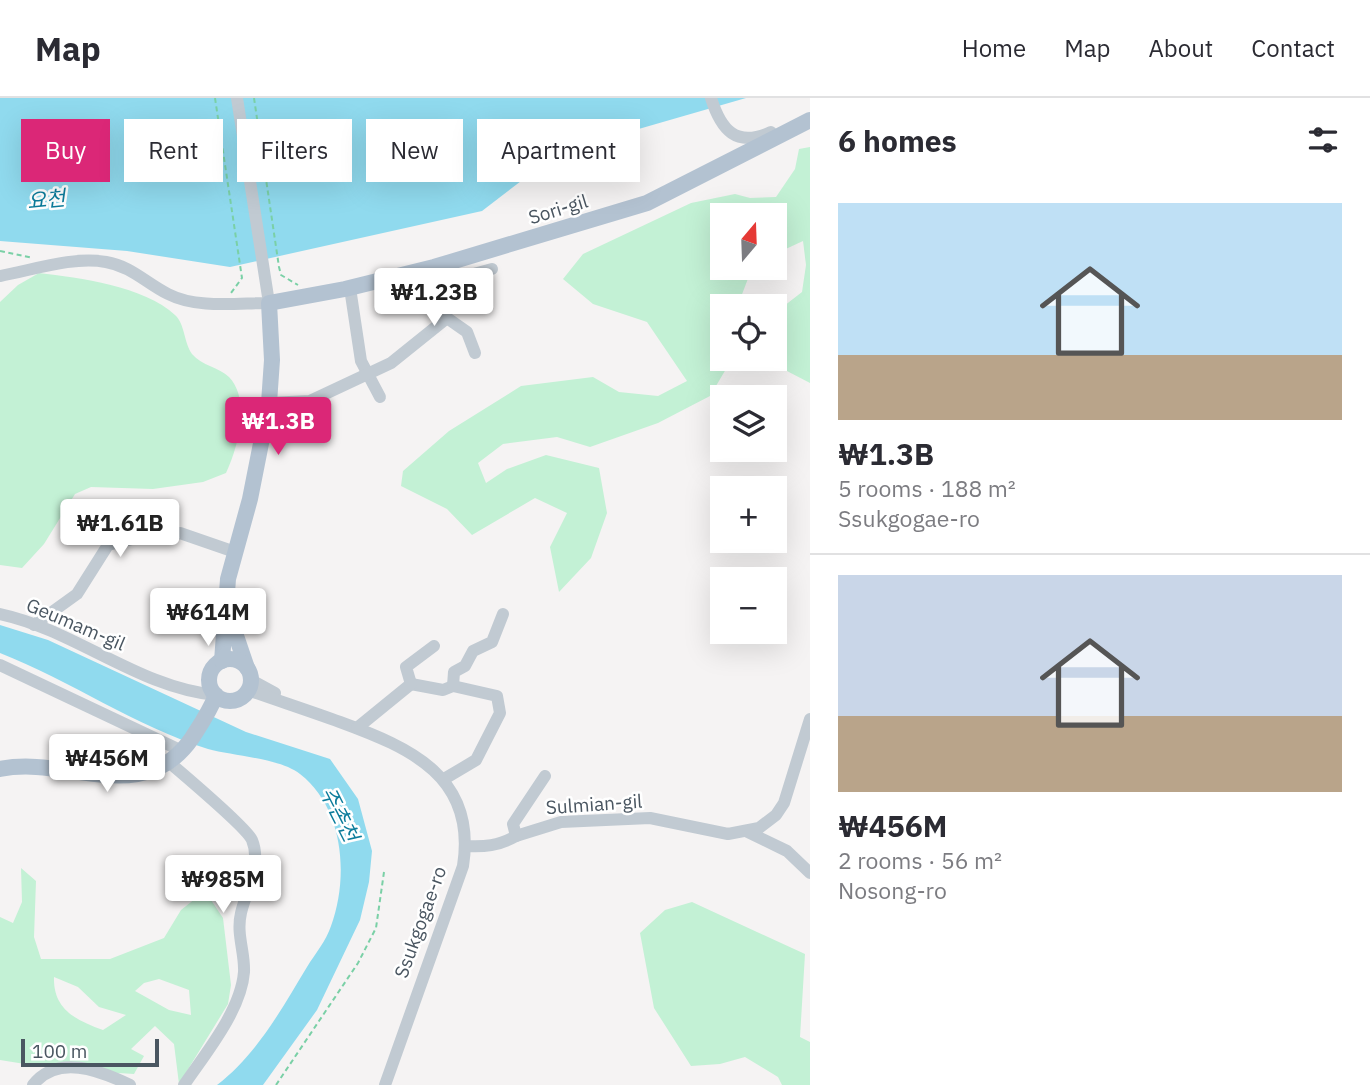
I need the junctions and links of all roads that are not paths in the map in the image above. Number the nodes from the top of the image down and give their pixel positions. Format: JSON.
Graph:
{"nodes":[{"id":1,"x":237,"y":98,"type":"edge"},
{"id":2,"x":711,"y":98,"type":"edge"},
{"id":3,"x":810,"y":118,"type":"edge"},
{"id":4,"x":492,"y":269,"type":"dead end"},
{"id":5,"x":0,"y":276,"type":"edge"},
{"id":6,"x":386,"y":279,"type":"junction"},
{"id":7,"x":437,"y":284,"type":"junction"},
{"id":8,"x":350,"y":288,"type":"junction"},
{"id":9,"x":269,"y":303,"type":"junction"},
{"id":10,"x":447,"y":318,"type":"junction"},
{"id":11,"x":475,"y":353,"type":"dead end"},
{"id":12,"x":367,"y":373,"type":"junction"},
{"id":13,"x":380,"y":397,"type":"dead end"},
{"id":14,"x":269,"y":404,"type":"junction"},
{"id":15,"x":235,"y":552,"type":"junction"},
{"id":16,"x":226,"y":606,"type":"junction"},
{"id":17,"x":0,"y":614,"type":"edge"},
{"id":18,"x":503,"y":614,"type":"dead end"},
{"id":19,"x":34,"y":625,"type":"junction"},
{"id":20,"x":434,"y":646,"type":"dead end"},
{"id":21,"x":222,"y":661,"type":"junction"},
{"id":22,"x":0,"y":665,"type":"edge"},
{"id":23,"x":249,"y":679,"type":"junction"},
{"id":24,"x":411,"y":684,"type":"junction"},
{"id":25,"x":453,"y":686,"type":"junction"},
{"id":26,"x":213,"y":702,"type":"junction"},
{"id":27,"x":810,"y":719,"type":"edge"},
{"id":28,"x":357,"y":728,"type":"junction"},
{"id":29,"x":179,"y":754,"type":"junction"},
{"id":30,"x":0,"y":769,"type":"edge"},
{"id":31,"x":545,"y":776,"type":"dead end"},
{"id":32,"x":444,"y":779,"type":"junction"},
{"id":33,"x":746,"y":831,"type":"junction"},
{"id":34,"x":516,"y":836,"type":"junction"},
{"id":35,"x":465,"y":846,"type":"junction"},
{"id":36,"x":810,"y":873,"type":"edge"},
{"id":37,"x":33,"y":1085,"type":"edge"},
{"id":38,"x":130,"y":1085,"type":"edge"},
{"id":39,"x":184,"y":1085,"type":"edge"},
{"id":40,"x":384,"y":1085,"type":"edge"}],
"edges":[{"from":1,"to":9,"type":"street"},
{"from":2,"to":3,"type":"street"},
{"from":3,"to":6,"type":"main road","name":"Sori-gil"},
{"from":4,"to":7,"type":"street"},
{"from":5,"to":9,"type":"street"},
{"from":6,"to":7,"type":"street"},
{"from":6,"to":8,"type":"main road","name":"Sori-gil"},
{"from":7,"to":10,"type":"street"},
{"from":8,"to":9,"type":"main road","name":"Sori-gil"},
{"from":8,"to":12,"type":"street"},
{"from":9,"to":14,"type":"main road"},
{"from":10,"to":11,"type":"street"},
{"from":10,"to":12,"type":"street"},
{"from":12,"to":13,"type":"street"},
{"from":12,"to":14,"type":"street"},
{"from":14,"to":15,"type":"main road"},
{"from":15,"to":16,"type":"main road"},
{"from":15,"to":19,"type":"street"},
{"from":16,"to":21,"type":"main road"},
{"from":16,"to":23,"type":"main road"},
{"from":17,"to":19,"type":"street","name":"Geumam-gil"},
{"from":18,"to":25,"type":"street"},
{"from":19,"to":26,"type":"street","name":"Geumam-gil"},
{"from":20,"to":24,"type":"street"},
{"from":21,"to":23,"type":"main road"},
{"from":21,"to":26,"type":"main road"},
{"from":22,"to":29,"type":"street"},
{"from":23,"to":26,"type":"main road"},
{"from":23,"to":28,"type":"street","name":"Ssukgogae-ro"},
{"from":24,"to":25,"type":"street"},
{"from":24,"to":28,"type":"street"},
{"from":25,"to":32,"type":"street"},
{"from":26,"to":29,"type":"main road"},
{"from":27,"to":33,"type":"street","name":"Sulmian-gil"},
{"from":28,"to":32,"type":"street","name":"Ssukgogae-ro"},
{"from":29,"to":30,"type":"main road"},
{"from":29,"to":39,"type":"street"},
{"from":31,"to":34,"type":"street","name":"Sulmian-gil"},
{"from":32,"to":35,"type":"street","name":"Ssukgogae-ro"},
{"from":33,"to":34,"type":"street","name":"Sulmian-gil"},
{"from":33,"to":36,"type":"street"},
{"from":34,"to":35,"type":"street","name":"Sulmian-gil"},
{"from":35,"to":40,"type":"street","name":"Ssukgogae-ro"},
{"from":37,"to":38,"type":"street"}]}
